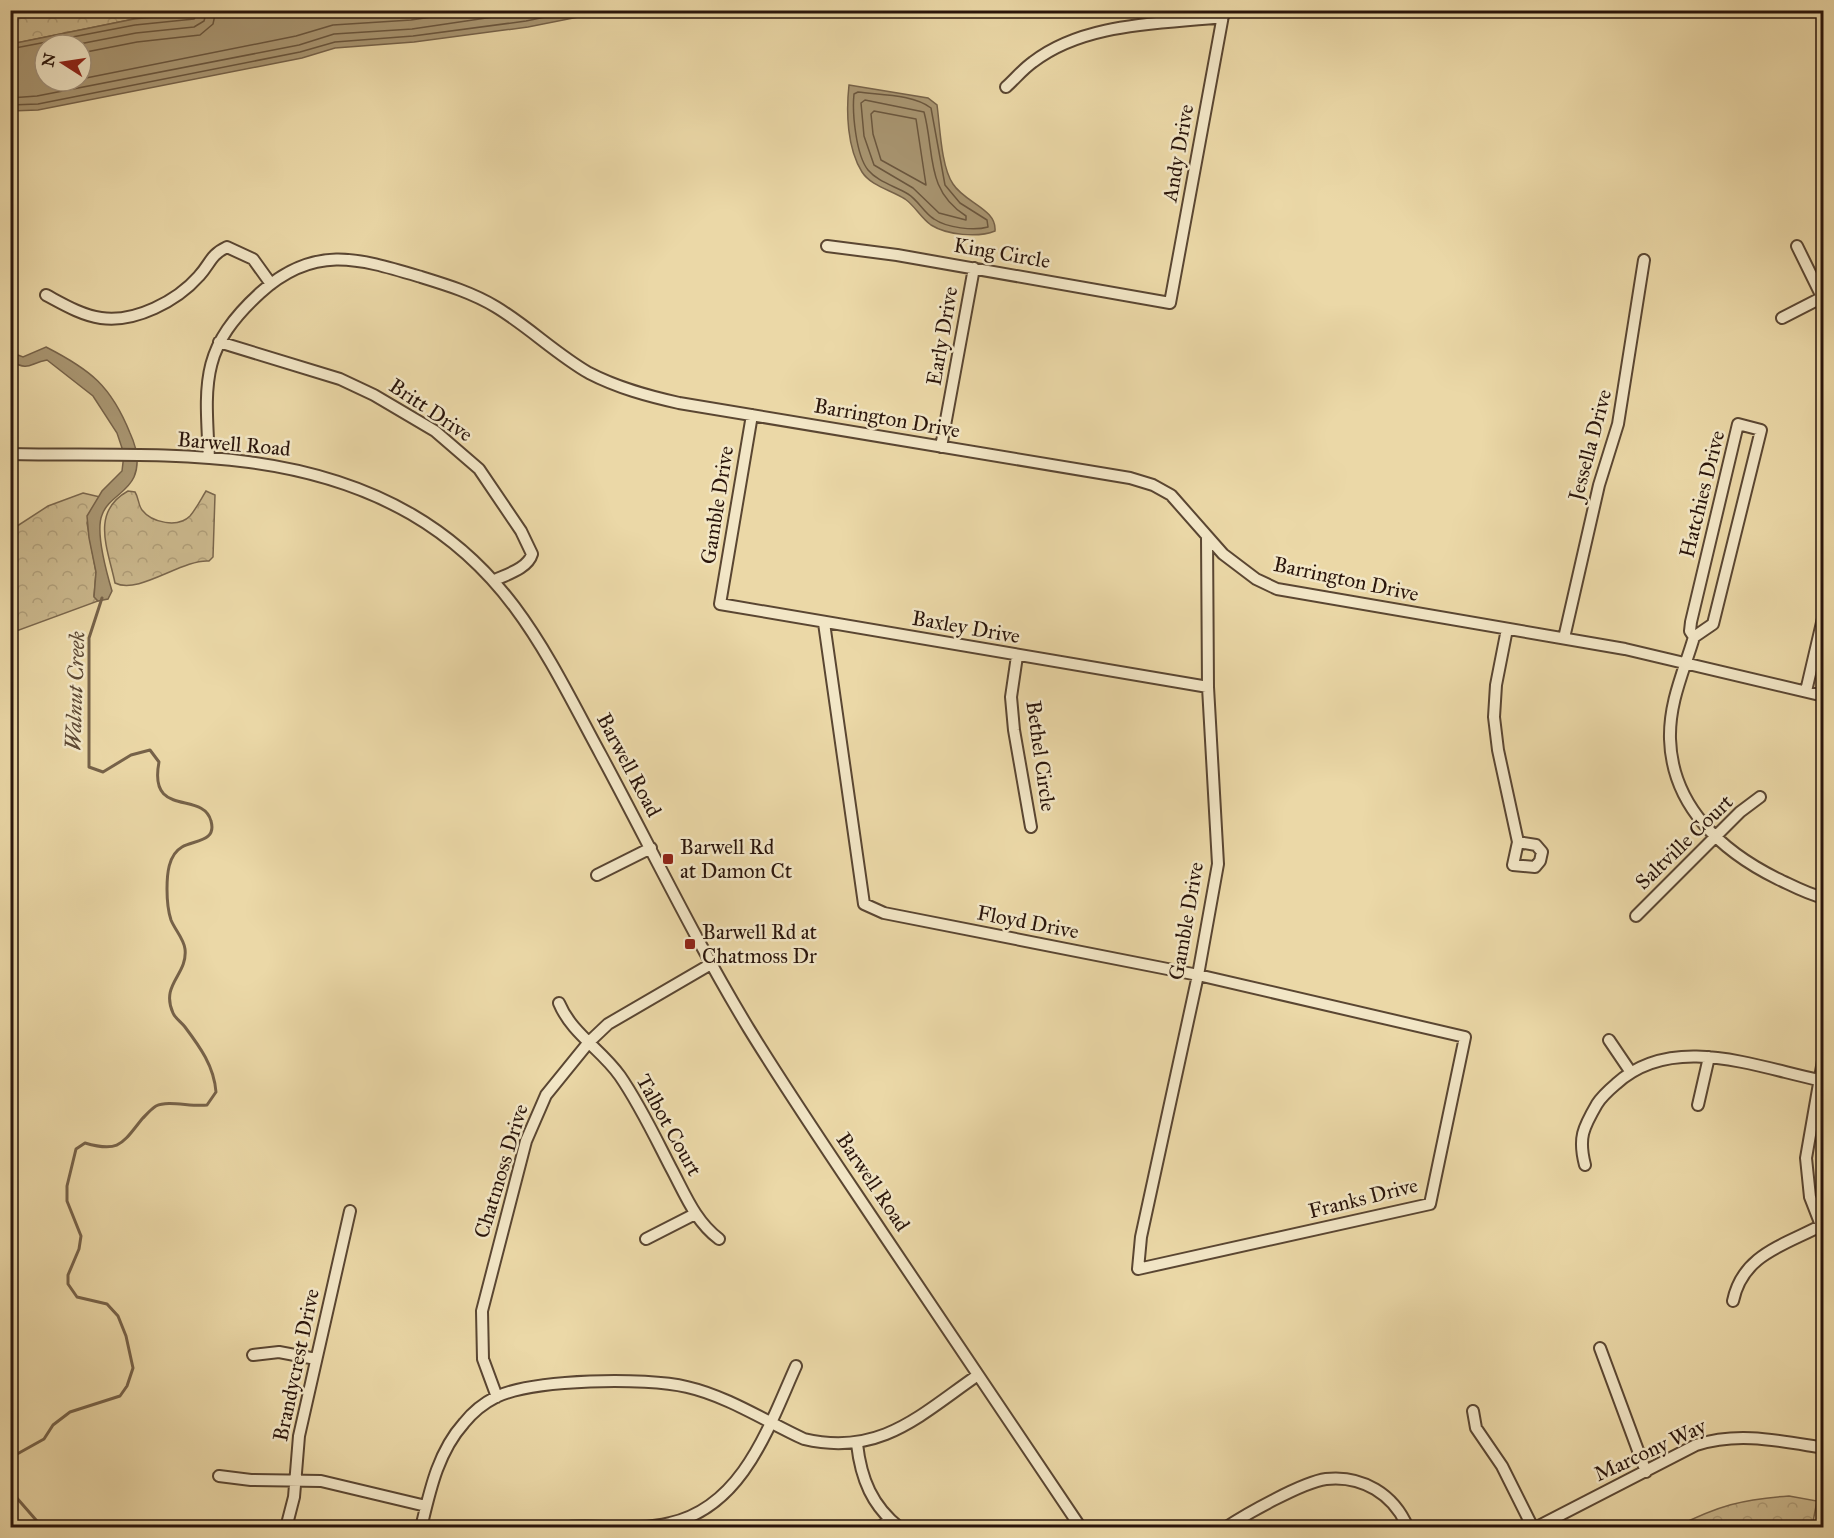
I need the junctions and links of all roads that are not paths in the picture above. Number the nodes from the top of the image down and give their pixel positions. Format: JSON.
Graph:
{"nodes":[{"id":1,"x":1224,"y":14,"type":"edge"},
{"id":2,"x":1006,"y":87,"type":"dead end"},
{"id":3,"x":827,"y":246,"type":"dead end"},
{"id":4,"x":1797,"y":246,"type":"dead end"},
{"id":5,"x":1644,"y":260,"type":"dead end"},
{"id":6,"x":974,"y":268,"type":"junction"},
{"id":7,"x":271,"y":284,"type":"junction"},
{"id":8,"x":46,"y":295,"type":"dead end"},
{"id":9,"x":1822,"y":300,"type":"edge"},
{"id":10,"x":1170,"y":303,"type":"joint"},
{"id":11,"x":1782,"y":318,"type":"dead end"},
{"id":12,"x":219,"y":342,"type":"junction"},
{"id":13,"x":752,"y":415,"type":"junction"},
{"id":14,"x":941,"y":447,"type":"junction"},
{"id":15,"x":10,"y":454,"type":"edge"},
{"id":16,"x":209,"y":458,"type":"junction"},
{"id":17,"x":1207,"y":537,"type":"junction"},
{"id":18,"x":495,"y":580,"type":"junction"},
{"id":19,"x":721,"y":601,"type":"joint"},
{"id":20,"x":1824,"y":614,"type":"edge"},
{"id":21,"x":824,"y":622,"type":"junction"},
{"id":22,"x":1507,"y":629,"type":"junction"},
{"id":23,"x":1694,"y":637,"type":"junction"},
{"id":24,"x":1564,"y":638,"type":"junction"},
{"id":25,"x":1017,"y":656,"type":"junction"},
{"id":26,"x":1685,"y":662,"type":"junction"},
{"id":27,"x":1208,"y":687,"type":"junction"},
{"id":28,"x":1806,"y":691,"type":"junction"},
{"id":29,"x":1824,"y":696,"type":"edge"},
{"id":30,"x":1760,"y":797,"type":"dead end"},
{"id":31,"x":1031,"y":827,"type":"dead end"},
{"id":32,"x":1715,"y":837,"type":"junction"},
{"id":33,"x":1518,"y":842,"type":"junction"},
{"id":34,"x":651,"y":848,"type":"junction"},
{"id":35,"x":597,"y":875,"type":"dead end"},
{"id":36,"x":1824,"y":898,"type":"edge"},
{"id":37,"x":1636,"y":916,"type":"dead end"},
{"id":38,"x":711,"y":964,"type":"junction"},
{"id":39,"x":1198,"y":975,"type":"junction"},
{"id":40,"x":559,"y":1003,"type":"dead end"},
{"id":41,"x":1464,"y":1036,"type":"joint"},
{"id":42,"x":1609,"y":1040,"type":"dead end"},
{"id":43,"x":589,"y":1042,"type":"junction"},
{"id":44,"x":1824,"y":1055,"type":"edge"},
{"id":45,"x":1709,"y":1057,"type":"junction"},
{"id":46,"x":1630,"y":1071,"type":"junction"},
{"id":47,"x":1818,"y":1080,"type":"junction"},
{"id":48,"x":1698,"y":1105,"type":"dead end"},
{"id":49,"x":1585,"y":1165,"type":"dead end"},
{"id":50,"x":350,"y":1211,"type":"dead end"},
{"id":51,"x":695,"y":1214,"type":"junction"},
{"id":52,"x":1823,"y":1228,"type":"edge"},
{"id":53,"x":646,"y":1239,"type":"dead end"},
{"id":54,"x":719,"y":1239,"type":"dead end"},
{"id":55,"x":1138,"y":1269,"type":"joint"},
{"id":56,"x":1733,"y":1300,"type":"dead end"},
{"id":57,"x":1600,"y":1348,"type":"dead end"},
{"id":58,"x":252,"y":1355,"type":"dead end"},
{"id":59,"x":316,"y":1359,"type":"junction"},
{"id":60,"x":796,"y":1366,"type":"dead end"},
{"id":61,"x":978,"y":1375,"type":"junction"},
{"id":62,"x":497,"y":1397,"type":"junction"},
{"id":63,"x":1473,"y":1411,"type":"dead end"},
{"id":64,"x":770,"y":1423,"type":"junction"},
{"id":65,"x":857,"y":1444,"type":"junction"},
{"id":66,"x":1824,"y":1448,"type":"edge"},
{"id":67,"x":1646,"y":1472,"type":"junction"},
{"id":68,"x":219,"y":1476,"type":"dead end"},
{"id":69,"x":295,"y":1481,"type":"junction"},
{"id":70,"x":426,"y":1506,"type":"junction"},
{"id":71,"x":889,"y":1519,"type":"junction"},
{"id":72,"x":286,"y":1527,"type":"edge"},
{"id":73,"x":421,"y":1527,"type":"edge"},
{"id":74,"x":569,"y":1527,"type":"edge"},
{"id":75,"x":880,"y":1527,"type":"edge"},
{"id":76,"x":900,"y":1527,"type":"edge"},
{"id":77,"x":1081,"y":1527,"type":"edge"},
{"id":78,"x":1225,"y":1527,"type":"edge"},
{"id":79,"x":1407,"y":1527,"type":"edge"},
{"id":80,"x":1534,"y":1527,"type":"edge"}],
"edges":[{"from":1,"to":2,"type":"street"},
{"from":1,"to":10,"type":"street","name":"Andy Drive"},
{"from":3,"to":6,"type":"street","name":"King Circle"},
{"from":4,"to":9,"type":"street"},
{"from":5,"to":24,"type":"street","name":"Jessella Drive"},
{"from":6,"to":10,"type":"street","name":"King Circle"},
{"from":6,"to":14,"type":"street","name":"Early Drive"},
{"from":7,"to":8,"type":"street"},
{"from":7,"to":12,"type":"street","name":"Barrington Drive"},
{"from":7,"to":13,"type":"street","name":"Barrington Drive"},
{"from":9,"to":11,"type":"street"},
{"from":12,"to":16,"type":"street","name":"Barrington Drive"},
{"from":12,"to":18,"type":"street","name":"Britt Drive"},
{"from":13,"to":14,"type":"street","name":"Barrington Drive"},
{"from":13,"to":19,"type":"street","name":"Gamble Drive"},
{"from":14,"to":17,"type":"street","name":"Barrington Drive"},
{"from":15,"to":16,"type":"street","name":"Barwell Road"},
{"from":16,"to":18,"type":"street","name":"Barwell Road"},
{"from":17,"to":22,"type":"street","name":"Barrington Drive"},
{"from":17,"to":27,"type":"street","name":"Gamble Drive"},
{"from":18,"to":34,"type":"street","name":"Barwell Road"},
{"from":19,"to":21,"type":"street","name":"Baxley Drive"},
{"from":20,"to":28,"type":"street"},
{"from":21,"to":25,"type":"street","name":"Baxley Drive"},
{"from":21,"to":39,"type":"street","name":"Floyd Drive"},
{"from":22,"to":24,"type":"street","name":"Barrington Drive"},
{"from":22,"to":33,"type":"street"},
{"from":23,"to":23,"type":"street","name":"Hatchies Drive"},
{"from":23,"to":26,"type":"street","name":"Hatchies Drive"},
{"from":24,"to":26,"type":"street","name":"Barrington Drive"},
{"from":25,"to":27,"type":"street","name":"Baxley Drive"},
{"from":25,"to":31,"type":"street","name":"Bethel Circle"},
{"from":26,"to":28,"type":"street","name":"Barrington Drive"},
{"from":26,"to":32,"type":"street","name":"Hatchies Drive"},
{"from":27,"to":39,"type":"street","name":"Gamble Drive"},
{"from":28,"to":29,"type":"street","name":"Barrington Drive"},
{"from":30,"to":32,"type":"street","name":"Saltville Court"},
{"from":32,"to":36,"type":"street","name":"Hatchies Drive"},
{"from":32,"to":37,"type":"street","name":"Saltville Court"},
{"from":33,"to":33,"type":"street"},
{"from":34,"to":35,"type":"street"},
{"from":34,"to":38,"type":"street","name":"Barwell Road"},
{"from":38,"to":43,"type":"street","name":"Chatmoss Drive"},
{"from":38,"to":61,"type":"street","name":"Barwell Road"},
{"from":39,"to":41,"type":"street","name":"Floyd Drive"},
{"from":39,"to":55,"type":"street","name":"Gamble Drive"},
{"from":40,"to":43,"type":"street","name":"Talbot Court"},
{"from":41,"to":55,"type":"street","name":"Franks Drive"},
{"from":42,"to":46,"type":"street"},
{"from":43,"to":51,"type":"street","name":"Talbot Court"},
{"from":43,"to":62,"type":"street","name":"Chatmoss Drive"},
{"from":44,"to":47,"type":"street"},
{"from":45,"to":46,"type":"street"},
{"from":45,"to":47,"type":"street"},
{"from":45,"to":48,"type":"street"},
{"from":46,"to":49,"type":"street"},
{"from":47,"to":52,"type":"street"},
{"from":50,"to":59,"type":"street","name":"Brandycrest Drive"},
{"from":51,"to":53,"type":"street"},
{"from":51,"to":54,"type":"street","name":"Talbot Court"},
{"from":52,"to":56,"type":"street"},
{"from":57,"to":67,"type":"street"},
{"from":58,"to":59,"type":"street"},
{"from":59,"to":69,"type":"street","name":"Brandycrest Drive"},
{"from":60,"to":64,"type":"street"},
{"from":61,"to":65,"type":"street"},
{"from":61,"to":77,"type":"street","name":"Barwell Road"},
{"from":62,"to":64,"type":"street"},
{"from":62,"to":70,"type":"street"},
{"from":63,"to":80,"type":"street"},
{"from":64,"to":65,"type":"street"},
{"from":64,"to":74,"type":"street"},
{"from":65,"to":71,"type":"street"},
{"from":66,"to":67,"type":"street","name":"Marcony Way"},
{"from":67,"to":80,"type":"street","name":"Marcony Way"},
{"from":68,"to":69,"type":"street"},
{"from":69,"to":70,"type":"street"},
{"from":69,"to":72,"type":"street","name":"Brandycrest Drive"},
{"from":70,"to":73,"type":"street"},
{"from":71,"to":75,"type":"street"},
{"from":71,"to":76,"type":"street"},
{"from":78,"to":79,"type":"street"}]}
